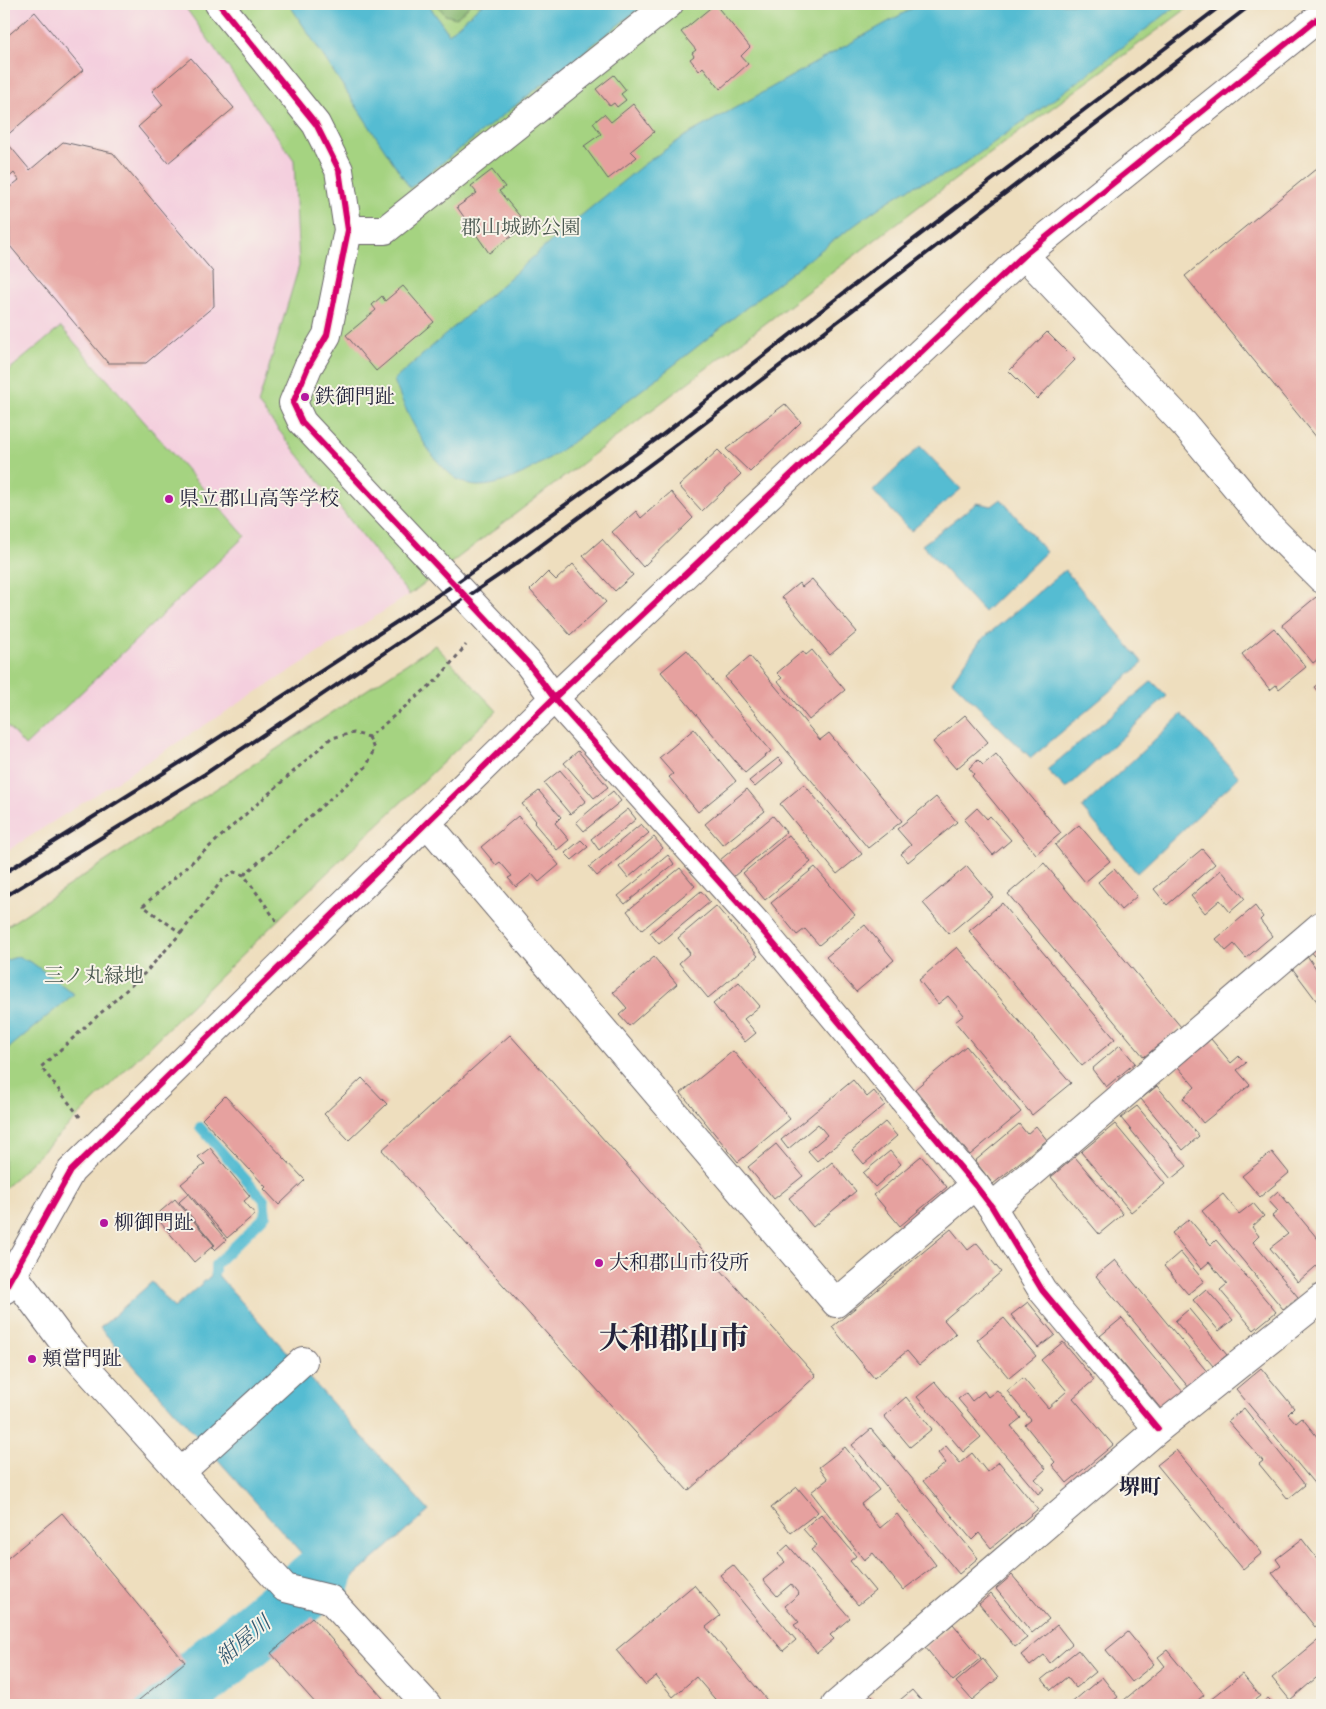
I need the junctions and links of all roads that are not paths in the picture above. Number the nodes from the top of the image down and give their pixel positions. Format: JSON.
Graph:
{"nodes":[{"id":1,"x":219,"y":4,"type":"edge"},
{"id":2,"x":668,"y":4,"type":"edge"},
{"id":3,"x":1322,"y":15,"type":"edge"},
{"id":4,"x":348,"y":230,"type":"junction"},
{"id":5,"x":1024,"y":255,"type":"junction"},
{"id":6,"x":1322,"y":579,"type":"edge"},
{"id":7,"x":554,"y":698,"type":"junction"},
{"id":8,"x":426,"y":823,"type":"junction"},
{"id":9,"x":1322,"y":925,"type":"edge"},
{"id":10,"x":975,"y":1185,"type":"junction"},
{"id":11,"x":992,"y":1207,"type":"junction"},
{"id":12,"x":7,"y":1277,"type":"edge"},
{"id":13,"x":1322,"y":1298,"type":"edge"},
{"id":14,"x":303,"y":1361,"type":"dead end"},
{"id":15,"x":1158,"y":1429,"type":"junction"},
{"id":16,"x":181,"y":1472,"type":"junction"},
{"id":17,"x":427,"y":1705,"type":"edge"},
{"id":18,"x":836,"y":1705,"type":"edge"}],
"edges":[{"from":1,"to":4,"type":"street"},
{"from":2,"to":4,"type":"street"},
{"from":3,"to":5,"type":"street"},
{"from":4,"to":7,"type":"street"},
{"from":5,"to":6,"type":"street"},
{"from":5,"to":7,"type":"street"},
{"from":7,"to":8,"type":"street"},
{"from":7,"to":10,"type":"street"},
{"from":8,"to":10,"type":"street"},
{"from":8,"to":12,"type":"street"},
{"from":9,"to":11,"type":"street"},
{"from":10,"to":11,"type":"street"},
{"from":11,"to":15,"type":"street"},
{"from":12,"to":16,"type":"street"},
{"from":13,"to":15,"type":"street"},
{"from":14,"to":16,"type":"street"},
{"from":15,"to":18,"type":"street"},
{"from":16,"to":17,"type":"street"}]}
